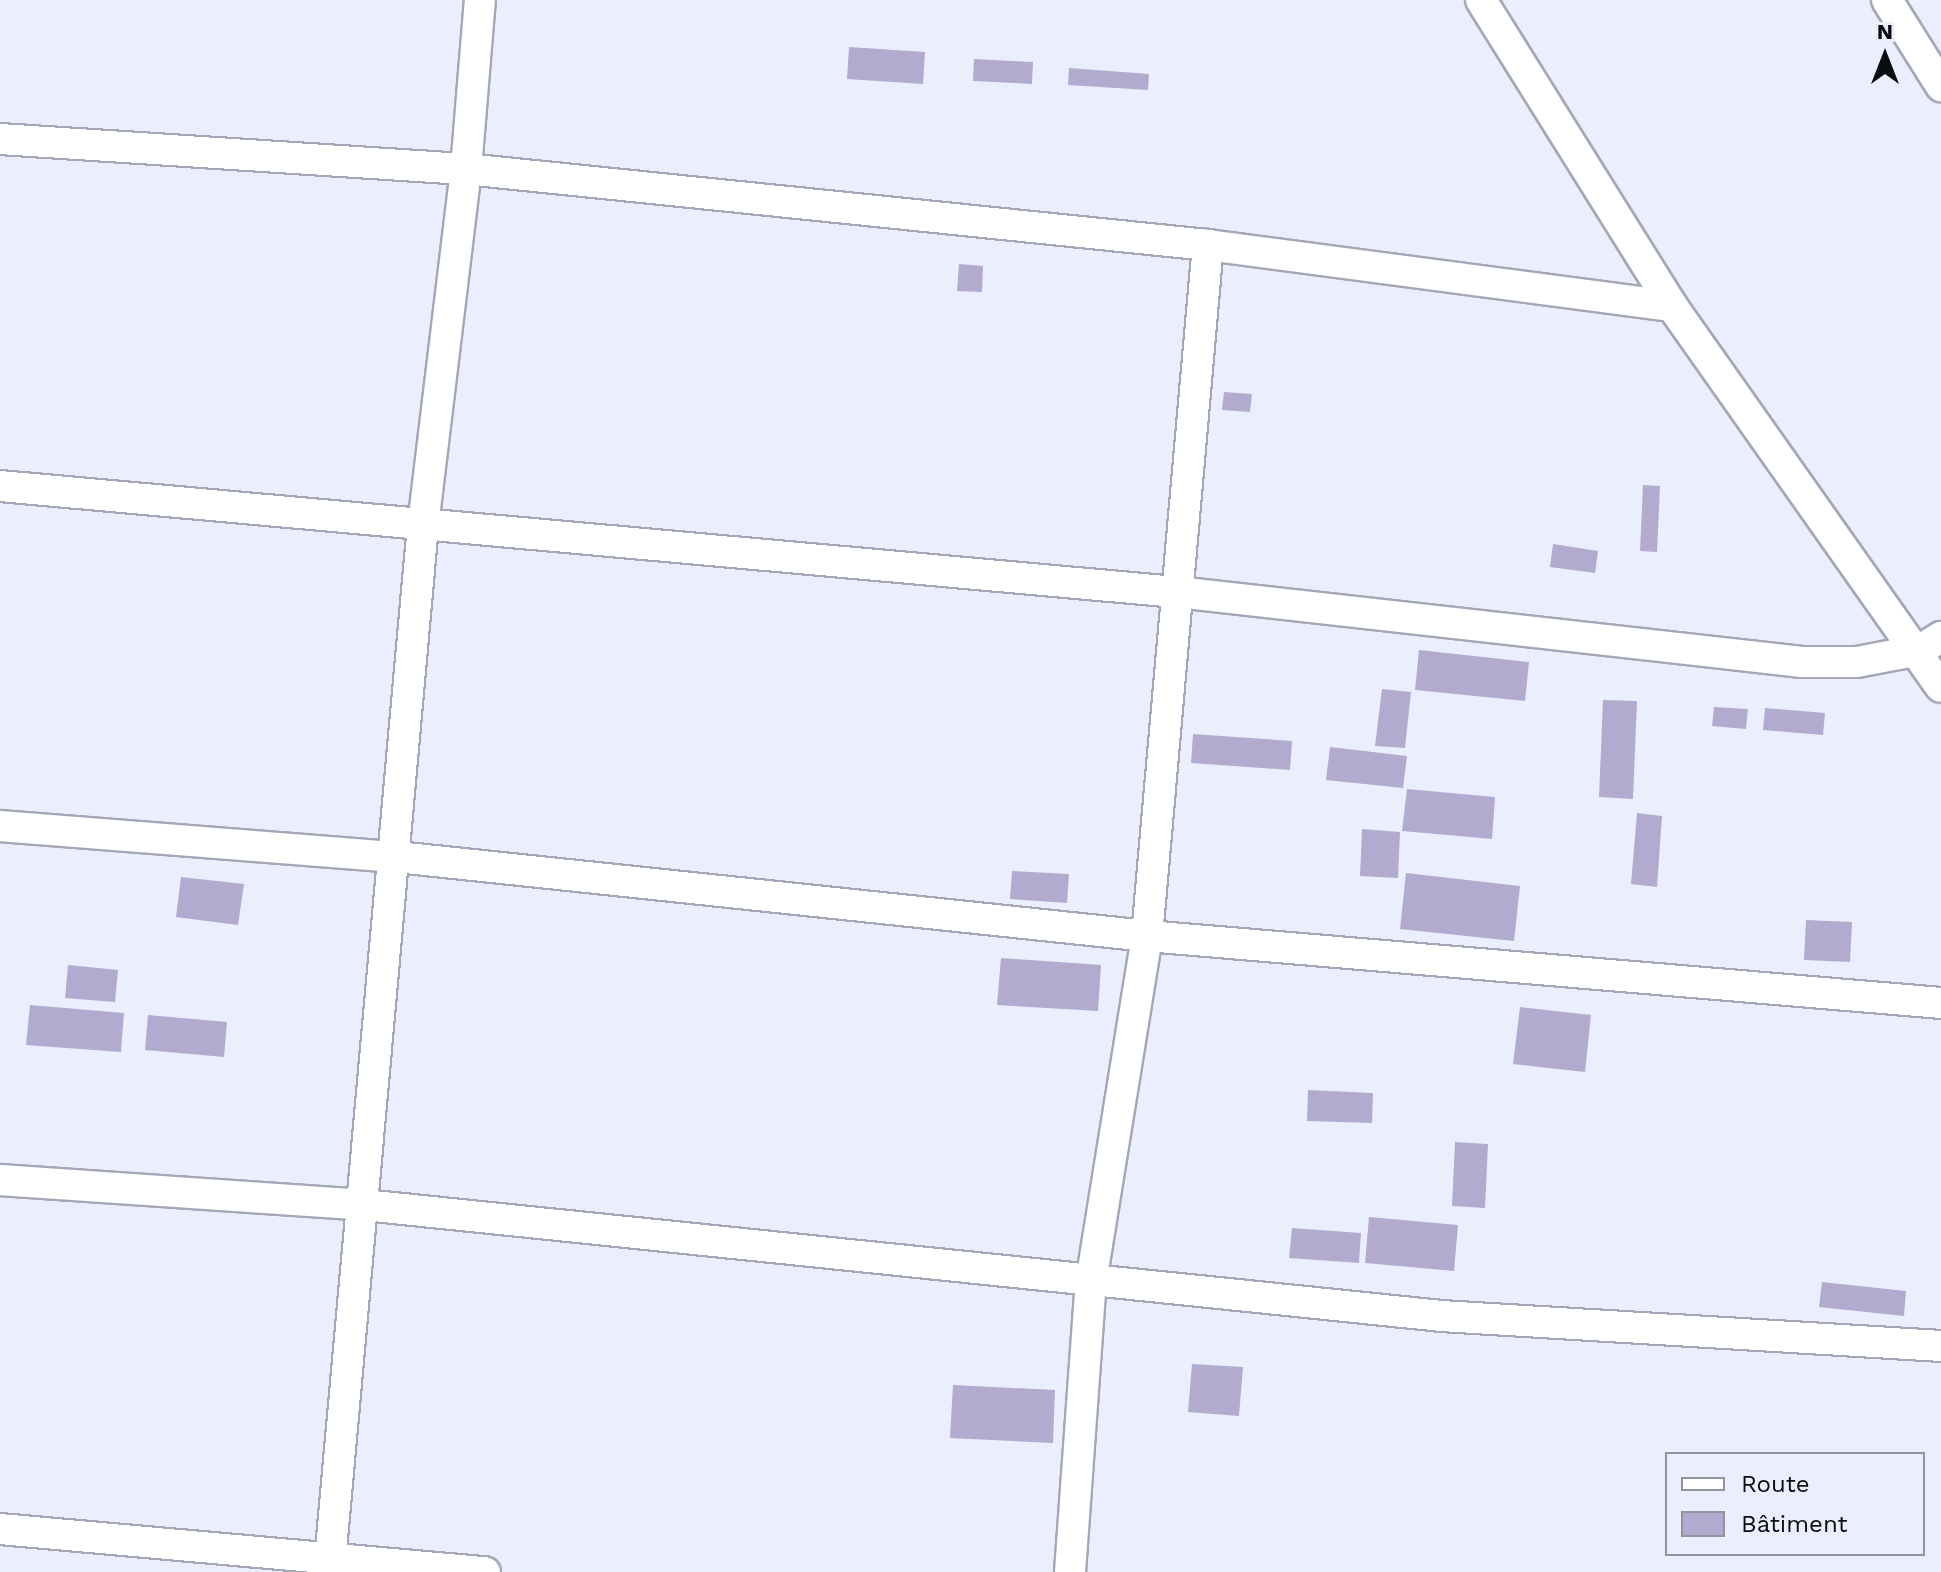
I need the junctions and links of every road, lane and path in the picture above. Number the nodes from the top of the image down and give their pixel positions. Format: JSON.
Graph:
{"nodes":[{"id":1,"x":480,"y":0,"type":"edge"},
{"id":2,"x":1481,"y":0,"type":"edge"},
{"id":3,"x":1887,"y":0,"type":"edge"},
{"id":4,"x":1941,"y":86,"type":"edge"},
{"id":5,"x":0,"y":139,"type":"edge"},
{"id":6,"x":466,"y":169,"type":"junction"},
{"id":7,"x":1208,"y":245,"type":"junction"},
{"id":8,"x":1672,"y":306,"type":"junction"},
{"id":9,"x":0,"y":486,"type":"edge"},
{"id":10,"x":423,"y":525,"type":"junction"},
{"id":11,"x":1177,"y":592,"type":"junction"},
{"id":12,"x":1930,"y":643,"type":"edge"},
{"id":13,"x":1941,"y":687,"type":"edge"},
{"id":14,"x":0,"y":826,"type":"edge"},
{"id":15,"x":397,"y":857,"type":"junction"},
{"id":16,"x":1147,"y":936,"type":"junction"},
{"id":17,"x":1941,"y":1003,"type":"edge"},
{"id":18,"x":0,"y":1180,"type":"edge"},
{"id":19,"x":364,"y":1205,"type":"junction"},
{"id":20,"x":1091,"y":1282,"type":"junction"},
{"id":21,"x":1941,"y":1346,"type":"edge"},
{"id":22,"x":0,"y":1529,"type":"edge"},
{"id":23,"x":330,"y":1564,"type":"edge"},
{"id":24,"x":485,"y":1572,"type":"edge"},
{"id":25,"x":1070,"y":1572,"type":"edge"}],
"edges":[{"from":1,"to":6,"type":"street"},
{"from":2,"to":8,"type":"street"},
{"from":3,"to":4,"type":"street"},
{"from":5,"to":6,"type":"street"},
{"from":6,"to":7,"type":"street"},
{"from":6,"to":10,"type":"street"},
{"from":7,"to":8,"type":"street"},
{"from":7,"to":11,"type":"street"},
{"from":8,"to":12,"type":"street"},
{"from":9,"to":10,"type":"street"},
{"from":10,"to":11,"type":"street"},
{"from":10,"to":15,"type":"street"},
{"from":11,"to":12,"type":"street"},
{"from":11,"to":16,"type":"street"},
{"from":12,"to":13,"type":"street"},
{"from":14,"to":15,"type":"street"},
{"from":15,"to":16,"type":"street"},
{"from":15,"to":19,"type":"street"},
{"from":16,"to":17,"type":"street"},
{"from":16,"to":20,"type":"street"},
{"from":18,"to":19,"type":"street"},
{"from":19,"to":20,"type":"street"},
{"from":19,"to":23,"type":"street"},
{"from":20,"to":21,"type":"street"},
{"from":20,"to":25,"type":"street"},
{"from":22,"to":23,"type":"street"},
{"from":23,"to":24,"type":"street"}]}
